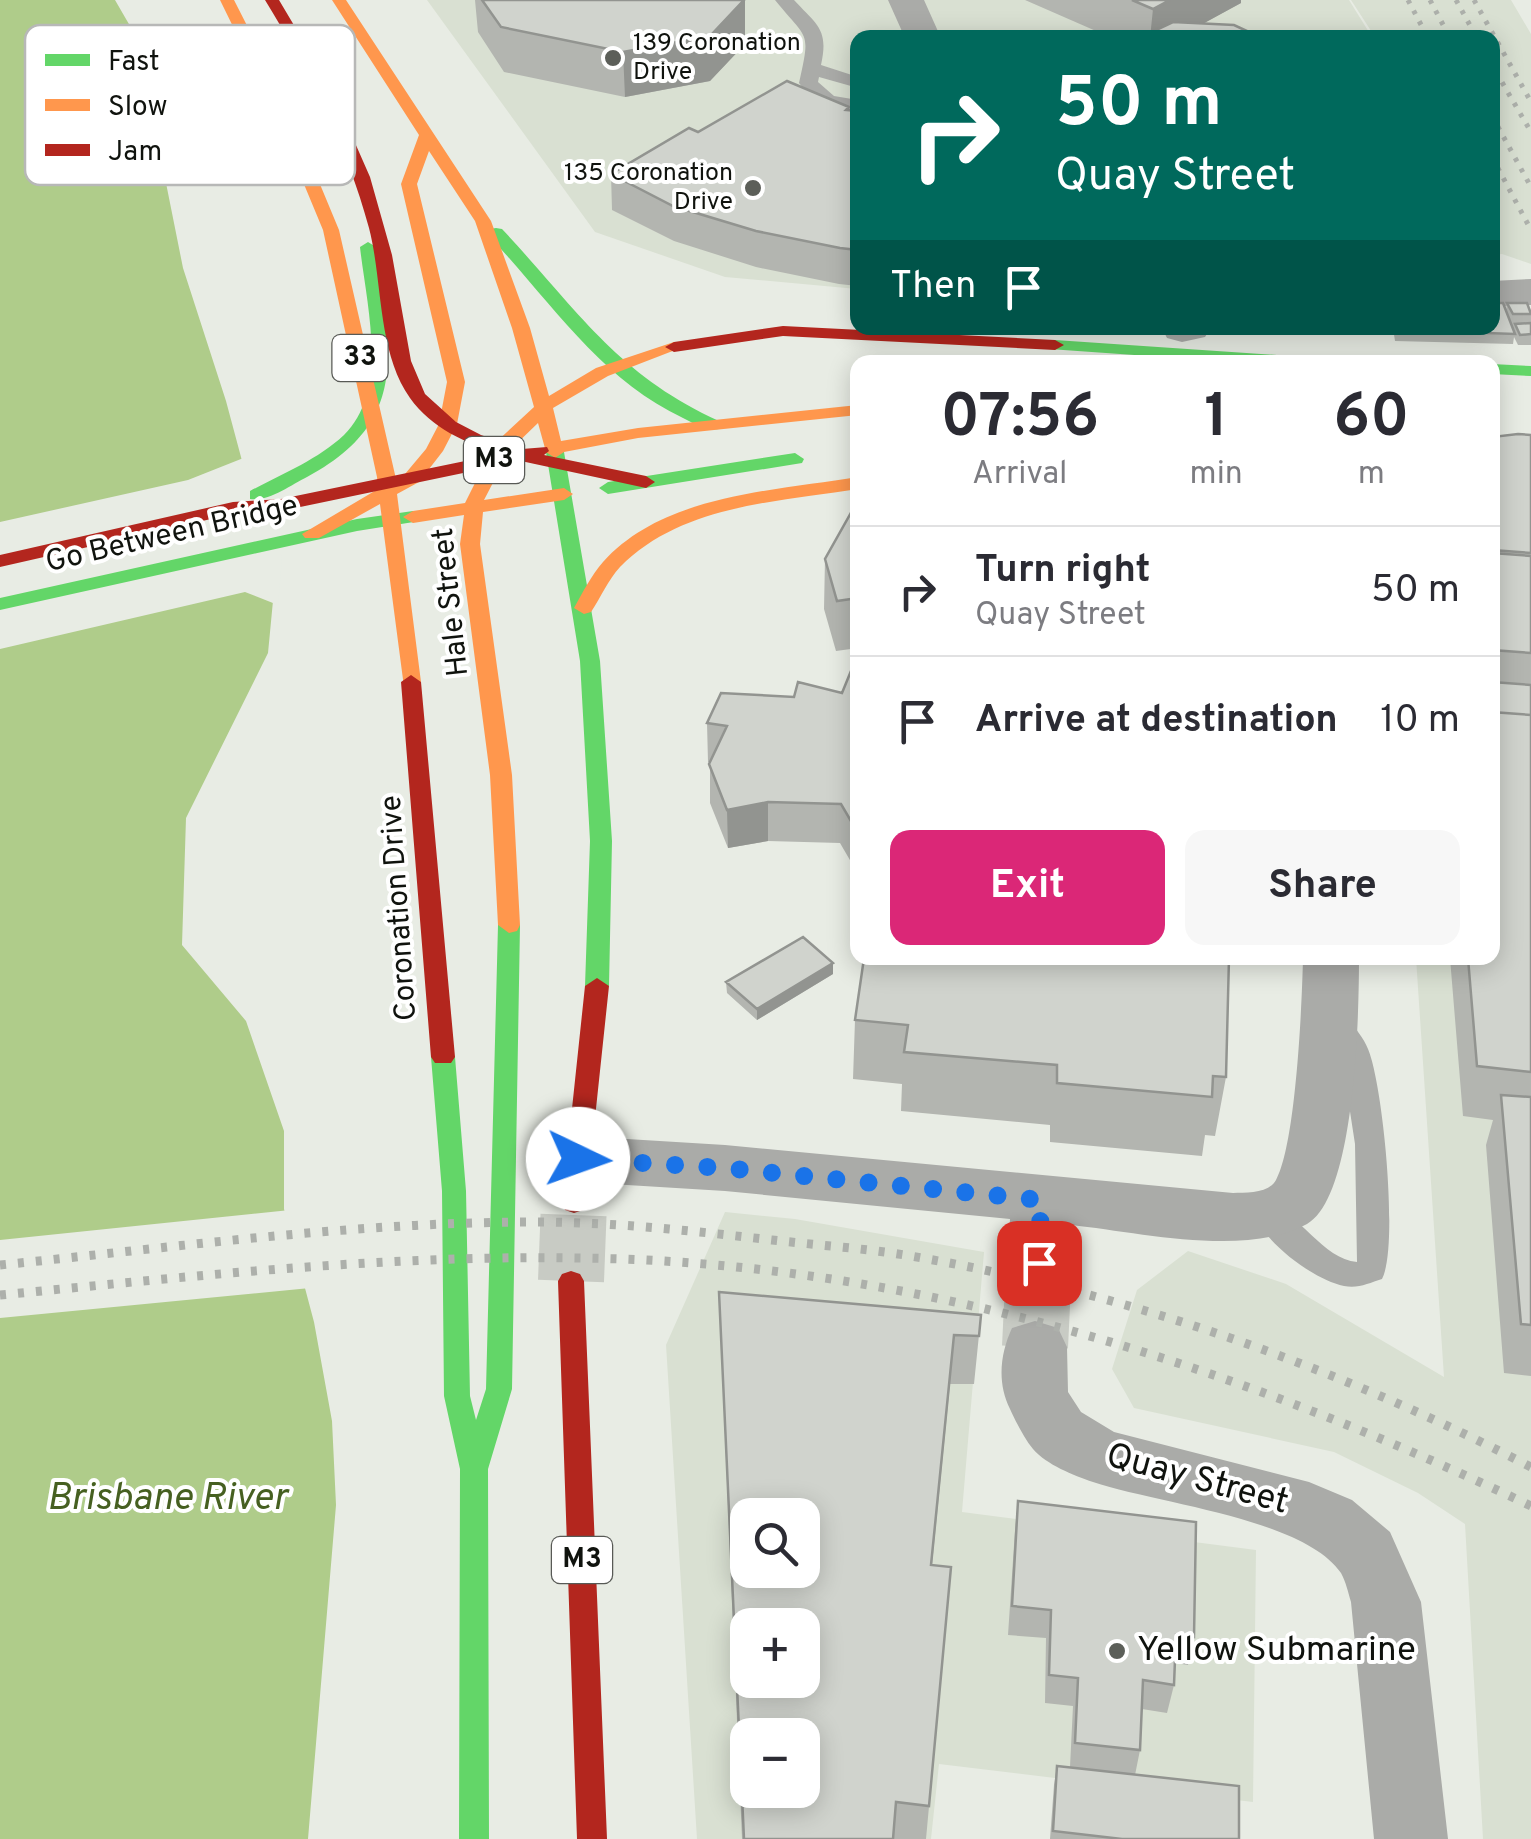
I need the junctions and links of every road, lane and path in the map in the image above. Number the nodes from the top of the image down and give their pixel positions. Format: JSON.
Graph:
{"nodes":[{"id":1,"x":227,"y":0,"type":"edge"},
{"id":2,"x":272,"y":0,"type":"edge"},
{"id":3,"x":339,"y":0,"type":"edge"},
{"id":4,"x":784,"y":0,"type":"edge"},
{"id":5,"x":906,"y":0,"type":"edge"},
{"id":6,"x":240,"y":25,"type":"edge"},
{"id":7,"x":288,"y":25,"type":"edge"},
{"id":8,"x":919,"y":30,"type":"edge"},
{"id":9,"x":811,"y":68,"type":"junction"},
{"id":10,"x":850,"y":81,"type":"edge"},
{"id":11,"x":850,"y":86,"type":"edge"},
{"id":12,"x":817,"y":94,"type":"junction"},
{"id":13,"x":849,"y":106,"type":"edge"},
{"id":14,"x":428,"y":132,"type":"junction"},
{"id":15,"x":355,"y":164,"type":"edge"},
{"id":16,"x":312,"y":185,"type":"edge"},
{"id":17,"x":364,"y":187,"type":"junction"},
{"id":18,"x":483,"y":221,"type":"junction"},
{"id":19,"x":1531,"y":292,"type":"edge"},
{"id":20,"x":1500,"y":294,"type":"edge"},
{"id":21,"x":850,"y":333,"type":"edge"},
{"id":22,"x":896,"y":335,"type":"edge"},
{"id":23,"x":1027,"y":335,"type":"edge"},
{"id":24,"x":959,"y":338,"type":"junction"},
{"id":25,"x":1204,"y":355,"type":"edge"},
{"id":26,"x":1500,"y":369,"type":"edge"},
{"id":27,"x":1531,"y":371,"type":"edge"},
{"id":28,"x":850,"y":411,"type":"edge"},
{"id":29,"x":448,"y":424,"type":"junction"},
{"id":30,"x":713,"y":425,"type":"junction"},
{"id":31,"x":528,"y":454,"type":"junction"},
{"id":32,"x":820,"y":455,"type":"dead end"},
{"id":33,"x":557,"y":456,"type":"junction"},
{"id":34,"x":412,"y":478,"type":"junction"},
{"id":35,"x":646,"y":482,"type":"junction"},
{"id":36,"x":850,"y":485,"type":"edge"},
{"id":37,"x":564,"y":494,"type":"junction"},
{"id":38,"x":233,"y":508,"type":"junction"},
{"id":39,"x":312,"y":534,"type":"junction"},
{"id":40,"x":0,"y":562,"type":"edge"},
{"id":41,"x":0,"y":604,"type":"edge"},
{"id":42,"x":584,"y":608,"type":"junction"},
{"id":43,"x":1329,"y":984,"type":"edge"},
{"id":44,"x":576,"y":1181,"type":"joint"},
{"id":45,"x":1041,"y":1200,"type":"junction"},
{"id":46,"x":1268,"y":1215,"type":"junction"},
{"id":47,"x":1039,"y":1263,"type":"tunnel mouth"},
{"id":48,"x":571,"y":1281,"type":"tunnel mouth"},
{"id":49,"x":1034,"y":1347,"type":"tunnel mouth"},
{"id":50,"x":474,"y":1470,"type":"junction"},
{"id":51,"x":474,"y":1839,"type":"edge"},
{"id":52,"x":592,"y":1839,"type":"edge"},
{"id":53,"x":1411,"y":1839,"type":"edge"}],
"edges":[{"from":1,"to":6,"type":"main road","name":"Coronation Drive","number":"33"},
{"from":2,"to":7,"type":"main road"},
{"from":3,"to":14,"type":"main road"},
{"from":4,"to":9,"type":"lane"},
{"from":5,"to":8,"type":"street"},
{"from":9,"to":10,"type":"lane"},
{"from":9,"to":12,"type":"lane"},
{"from":11,"to":12,"type":"lane"},
{"from":12,"to":13,"type":"lane"},
{"from":14,"to":18,"type":"main road"},
{"from":14,"to":29,"type":"main road"},
{"from":15,"to":17,"type":"main road"},
{"from":16,"to":50,"type":"main road","name":"Coronation Drive","number":"33"},
{"from":17,"to":29,"type":"main road"},
{"from":17,"to":38,"type":"main road"},
{"from":18,"to":30,"type":"main road"},
{"from":18,"to":33,"type":"main road"},
{"from":19,"to":20,"type":"street"},
{"from":21,"to":50,"type":"main road","name":"Hale Street","number":"M3"},
{"from":22,"to":24,"type":"main road","name":"Hale Street","number":"M3"},
{"from":23,"to":24,"type":"main road"},
{"from":24,"to":25,"type":"main road","name":"Hale Street","number":"M3"},
{"from":26,"to":27,"type":"main road"},
{"from":28,"to":30,"type":"main road","name":"Go Between Bridge"},
{"from":29,"to":31,"type":"main road"},
{"from":29,"to":34,"type":"main road"},
{"from":30,"to":33,"type":"main road","name":"Go Between Bridge"},
{"from":31,"to":33,"type":"main road","name":"Go Between Bridge"},
{"from":31,"to":34,"type":"main road","name":"Go Between Bridge"},
{"from":32,"to":35,"type":"main road","name":"Go Between Bridge"},
{"from":33,"to":35,"type":"main road"},
{"from":33,"to":37,"type":"main road"},
{"from":34,"to":38,"type":"main road","name":"Go Between Bridge"},
{"from":34,"to":39,"type":"main road"},
{"from":35,"to":37,"type":"main road","name":"Go Between Bridge"},
{"from":36,"to":42,"type":"main road"},
{"from":37,"to":39,"type":"main road","name":"Go Between Bridge"},
{"from":37,"to":42,"type":"main road"},
{"from":38,"to":40,"type":"main road","name":"Go Between Bridge"},
{"from":39,"to":41,"type":"main road","name":"Go Between Bridge"},
{"from":42,"to":44,"type":"main road"},
{"from":43,"to":46,"type":"street"},
{"from":43,"to":46,"type":"lane"},
{"from":44,"to":45,"type":"street"},
{"from":45,"to":46,"type":"street"},
{"from":45,"to":47,"type":"street"},
{"from":48,"to":52,"type":"main road","number":"M3"},
{"from":49,"to":53,"type":"street","name":"Quay Street"},
{"from":50,"to":51,"type":"main road","name":"Coronation Drive","number":"M3"}]}
